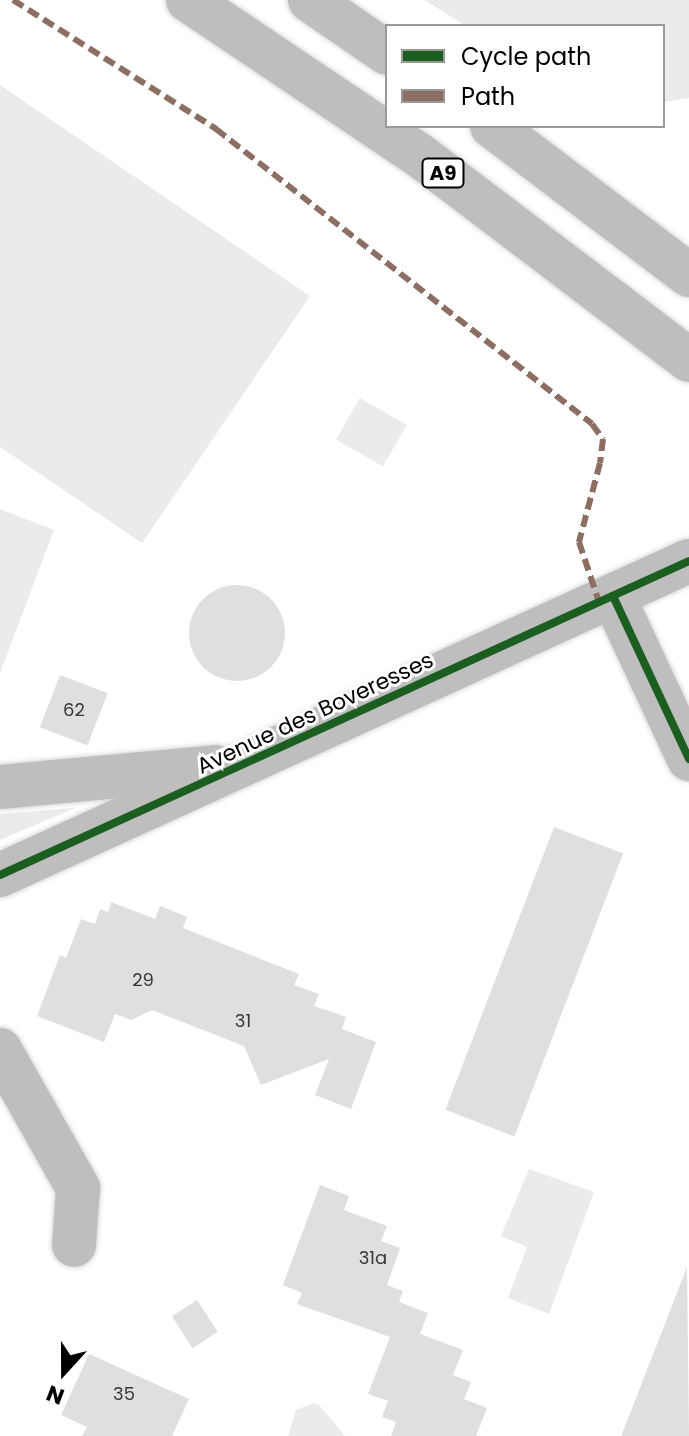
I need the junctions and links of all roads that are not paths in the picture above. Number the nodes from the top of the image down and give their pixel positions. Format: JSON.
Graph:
{"nodes":[{"id":1,"x":188,"y":0,"type":"edge"},
{"id":2,"x":310,"y":0,"type":"edge"},
{"id":3,"x":385,"y":52,"type":"edge"},
{"id":4,"x":495,"y":128,"type":"edge"},
{"id":5,"x":689,"y":275,"type":"edge"},
{"id":6,"x":689,"y":360,"type":"edge"},
{"id":7,"x":689,"y":561,"type":"edge"},
{"id":8,"x":613,"y":596,"type":"junction"},
{"id":9,"x":689,"y":759,"type":"edge"},
{"id":10,"x":249,"y":764,"type":"junction"},
{"id":11,"x":0,"y":787,"type":"edge"},
{"id":12,"x":0,"y":875,"type":"edge"},
{"id":13,"x":0,"y":1050,"type":"edge"},
{"id":14,"x":74,"y":1245,"type":"dead end"}],
"edges":[{"from":1,"to":6,"type":"main road","number":"A9"},
{"from":2,"to":3,"type":"main road"},
{"from":4,"to":5,"type":"main road"},
{"from":7,"to":8,"type":"main road","name":"Avenue des Boveresses"},
{"from":8,"to":9,"type":"main road"},
{"from":8,"to":10,"type":"main road","name":"Avenue des Boveresses"},
{"from":10,"to":11,"type":"main road"},
{"from":10,"to":12,"type":"main road","name":"Avenue des Boveresses"},
{"from":13,"to":14,"type":"main road"}]}
